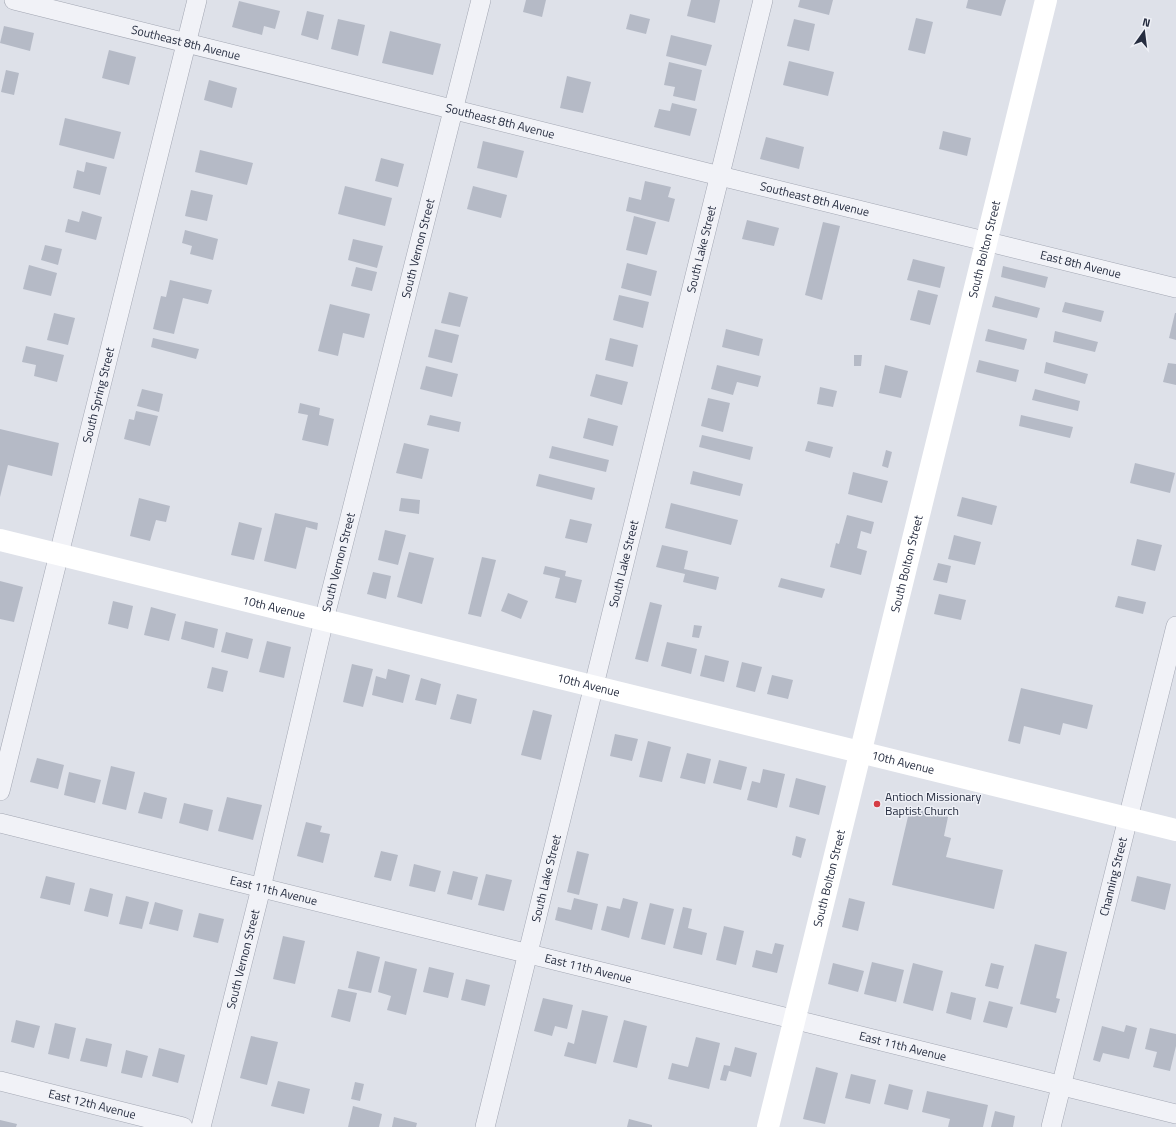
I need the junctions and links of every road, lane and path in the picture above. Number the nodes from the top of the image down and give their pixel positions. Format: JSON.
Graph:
{"nodes":[{"id":1,"x":14,"y":0,"type":"edge"},
{"id":2,"x":197,"y":0,"type":"edge"},
{"id":3,"x":480,"y":0,"type":"edge"},
{"id":4,"x":763,"y":0,"type":"edge"},
{"id":5,"x":1046,"y":0,"type":"edge"},
{"id":6,"x":186,"y":43,"type":"junction"},
{"id":7,"x":453,"y":109,"type":"junction"},
{"id":8,"x":720,"y":176,"type":"junction"},
{"id":9,"x":986,"y":241,"type":"junction"},
{"id":10,"x":1176,"y":288,"type":"edge"},
{"id":11,"x":0,"y":540,"type":"edge"},
{"id":12,"x":59,"y":555,"type":"junction"},
{"id":13,"x":324,"y":620,"type":"junction"},
{"id":14,"x":1176,"y":626,"type":"edge"},
{"id":15,"x":594,"y":686,"type":"junction"},
{"id":16,"x":860,"y":752,"type":"junction"},
{"id":17,"x":0,"y":791,"type":"edge"},
{"id":18,"x":1128,"y":818,"type":"junction"},
{"id":19,"x":0,"y":823,"type":"edge"},
{"id":20,"x":1176,"y":830,"type":"edge"},
{"id":21,"x":261,"y":888,"type":"junction"},
{"id":22,"x":527,"y":952,"type":"junction"},
{"id":23,"x":794,"y":1020,"type":"junction"},
{"id":24,"x":0,"y":1081,"type":"edge"},
{"id":25,"x":1062,"y":1086,"type":"junction"},
{"id":26,"x":1176,"y":1114,"type":"edge"},
{"id":27,"x":183,"y":1127,"type":"edge"},
{"id":28,"x":201,"y":1127,"type":"edge"},
{"id":29,"x":484,"y":1127,"type":"edge"},
{"id":30,"x":768,"y":1127,"type":"edge"},
{"id":31,"x":1051,"y":1127,"type":"edge"}],
"edges":[{"from":1,"to":6,"type":"street","name":"Southeast 8th Avenue"},
{"from":2,"to":6,"type":"street","name":"South Spring Street"},
{"from":3,"to":7,"type":"street","name":"South Vernon Street"},
{"from":4,"to":8,"type":"street","name":"South Lake Street"},
{"from":5,"to":9,"type":"main road","name":"South Bolton Street"},
{"from":6,"to":7,"type":"street","name":"Southeast 8th Avenue"},
{"from":6,"to":12,"type":"street","name":"South Spring Street"},
{"from":7,"to":8,"type":"street","name":"Southeast 8th Avenue"},
{"from":7,"to":13,"type":"street","name":"South Vernon Street"},
{"from":8,"to":9,"type":"street","name":"Southeast 8th Avenue"},
{"from":8,"to":15,"type":"street","name":"South Lake Street"},
{"from":9,"to":10,"type":"street","name":"East 8th Avenue"},
{"from":9,"to":16,"type":"main road","name":"South Bolton Street"},
{"from":11,"to":12,"type":"main road","name":"10th Avenue"},
{"from":12,"to":13,"type":"main road","name":"10th Avenue"},
{"from":12,"to":17,"type":"street","name":"South Spring Street"},
{"from":13,"to":15,"type":"main road","name":"10th Avenue"},
{"from":13,"to":21,"type":"street","name":"South Vernon Street"},
{"from":14,"to":18,"type":"street","name":"Channing Street"},
{"from":15,"to":16,"type":"main road","name":"10th Avenue"},
{"from":15,"to":22,"type":"street","name":"South Lake Street"},
{"from":16,"to":18,"type":"main road","name":"10th Avenue"},
{"from":16,"to":23,"type":"main road","name":"South Bolton Street"},
{"from":18,"to":20,"type":"main road","name":"10th Avenue"},
{"from":18,"to":25,"type":"street","name":"Channing Street"},
{"from":19,"to":21,"type":"street","name":"East 11th Avenue"},
{"from":21,"to":22,"type":"street","name":"East 11th Avenue"},
{"from":21,"to":28,"type":"street","name":"South Vernon Street"},
{"from":22,"to":23,"type":"street","name":"East 11th Avenue"},
{"from":22,"to":29,"type":"street","name":"South Lake Street"},
{"from":23,"to":25,"type":"street","name":"East 11th Avenue"},
{"from":23,"to":30,"type":"main road","name":"South Bolton Street"},
{"from":24,"to":27,"type":"street","name":"East 12th Avenue"},
{"from":25,"to":26,"type":"street","name":"East 11th Avenue"},
{"from":25,"to":31,"type":"street","name":"Channing Street"}]}
